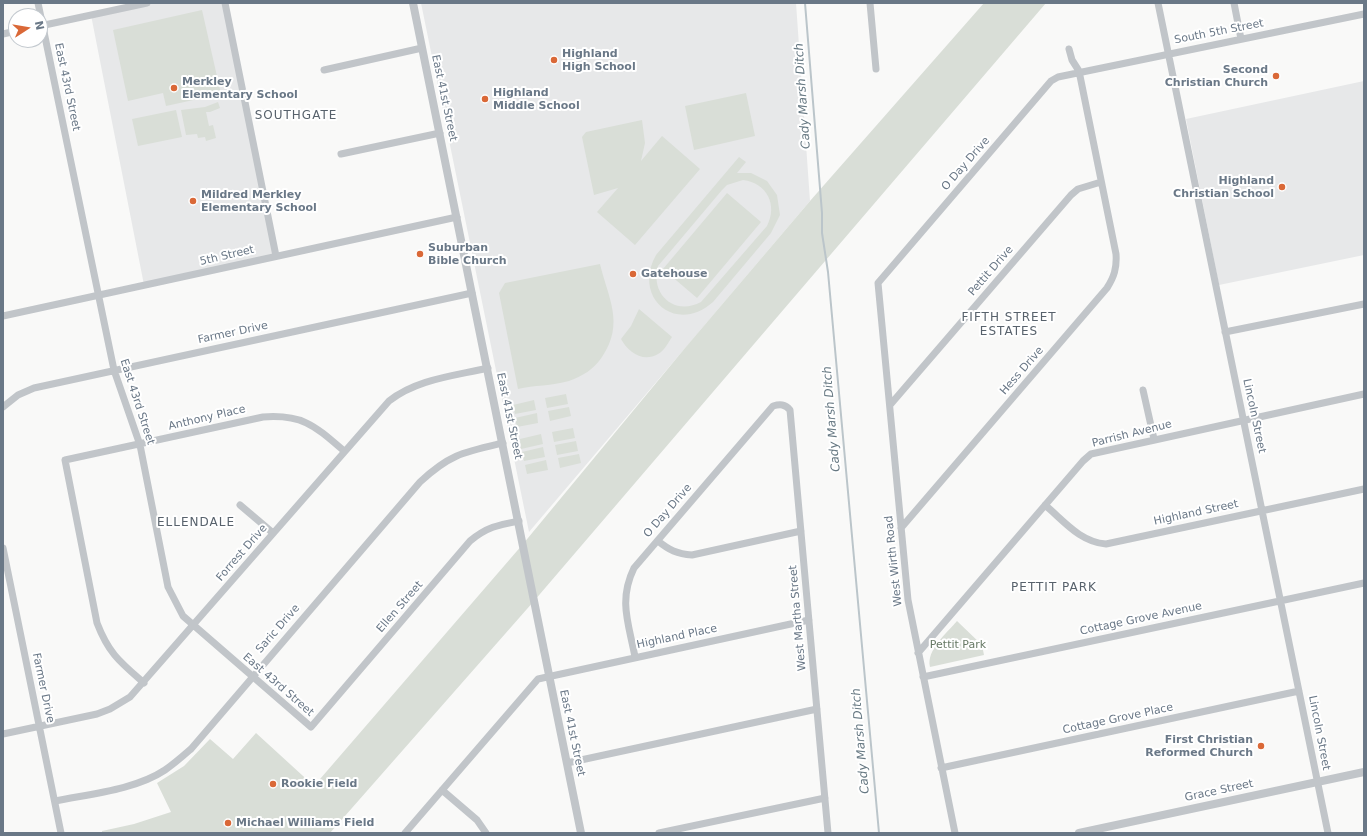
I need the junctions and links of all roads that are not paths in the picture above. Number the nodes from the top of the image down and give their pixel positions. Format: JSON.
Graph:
{"nodes":[{"id":1,"x":147,"y":3,"type":"edge"},
{"id":2,"x":225,"y":3,"type":"edge"},
{"id":3,"x":413,"y":3,"type":"edge"},
{"id":4,"x":870,"y":3,"type":"edge"},
{"id":5,"x":1158,"y":3,"type":"edge"},
{"id":6,"x":1234,"y":3,"type":"edge"},
{"id":7,"x":1364,"y":14,"type":"edge"},
{"id":8,"x":48,"y":25,"type":"edge"},
{"id":9,"x":1241,"y":39,"type":"junction"},
{"id":10,"x":47,"y":48,"type":"edge"},
{"id":11,"x":422,"y":48,"type":"junction"},
{"id":12,"x":1069,"y":48,"type":"dead end"},
{"id":13,"x":1169,"y":53,"type":"junction"},
{"id":14,"x":876,"y":69,"type":"dead end"},
{"id":15,"x":324,"y":70,"type":"dead end"},
{"id":16,"x":1079,"y":71,"type":"junction"},
{"id":17,"x":440,"y":132,"type":"junction"},
{"id":18,"x":341,"y":154,"type":"dead end"},
{"id":19,"x":1101,"y":182,"type":"junction"},
{"id":20,"x":457,"y":217,"type":"junction"},
{"id":21,"x":276,"y":256,"type":"junction"},
{"id":22,"x":878,"y":283,"type":"joint"},
{"id":23,"x":472,"y":293,"type":"junction"},
{"id":24,"x":98,"y":295,"type":"junction"},
{"id":25,"x":1364,"y":304,"type":"edge"},
{"id":26,"x":3,"y":316,"type":"edge"},
{"id":27,"x":1225,"y":332,"type":"junction"},
{"id":28,"x":488,"y":368,"type":"junction"},
{"id":29,"x":114,"y":370,"type":"junction"},
{"id":30,"x":1143,"y":390,"type":"dead end"},
{"id":31,"x":1364,"y":394,"type":"edge"},
{"id":32,"x":783,"y":404,"type":"joint"},
{"id":33,"x":890,"y":405,"type":"junction"},
{"id":34,"x":3,"y":407,"type":"edge"},
{"id":35,"x":1244,"y":419,"type":"junction"},
{"id":36,"x":1154,"y":439,"type":"junction"},
{"id":37,"x":503,"y":443,"type":"junction"},
{"id":38,"x":140,"y":444,"type":"junction"},
{"id":39,"x":344,"y":451,"type":"junction"},
{"id":40,"x":1364,"y":489,"type":"edge"},
{"id":41,"x":240,"y":505,"type":"dead end"},
{"id":42,"x":1045,"y":505,"type":"junction"},
{"id":43,"x":1262,"y":510,"type":"junction"},
{"id":44,"x":519,"y":521,"type":"junction"},
{"id":45,"x":901,"y":528,"type":"junction"},
{"id":46,"x":801,"y":531,"type":"junction"},
{"id":47,"x":273,"y":533,"type":"junction"},
{"id":48,"x":658,"y":541,"type":"junction"},
{"id":49,"x":3,"y":548,"type":"edge"},
{"id":50,"x":1364,"y":583,"type":"edge"},
{"id":51,"x":1280,"y":600,"type":"junction"},
{"id":52,"x":809,"y":620,"type":"junction"},
{"id":53,"x":194,"y":626,"type":"junction"},
{"id":54,"x":918,"y":653,"type":"junction"},
{"id":55,"x":635,"y":657,"type":"junction"},
{"id":56,"x":252,"y":676,"type":"junction"},
{"id":57,"x":549,"y":676,"type":"junction"},
{"id":58,"x":923,"y":677,"type":"junction"},
{"id":59,"x":144,"y":683,"type":"junction"},
{"id":60,"x":1299,"y":691,"type":"junction"},
{"id":61,"x":817,"y":709,"type":"junction"},
{"id":62,"x":39,"y":726,"type":"junction"},
{"id":63,"x":311,"y":727,"type":"joint"},
{"id":64,"x":3,"y":734,"type":"edge"},
{"id":65,"x":567,"y":763,"type":"junction"},
{"id":66,"x":941,"y":768,"type":"junction"},
{"id":67,"x":1364,"y":772,"type":"edge"},
{"id":68,"x":1317,"y":781,"type":"junction"},
{"id":69,"x":442,"y":790,"type":"junction"},
{"id":70,"x":825,"y":798,"type":"junction"},
{"id":71,"x":55,"y":801,"type":"junction"},
{"id":72,"x":1092,"y":832,"type":"edge"},
{"id":73,"x":61,"y":833,"type":"edge"},
{"id":74,"x":405,"y":833,"type":"edge"},
{"id":75,"x":486,"y":833,"type":"edge"},
{"id":76,"x":581,"y":833,"type":"edge"},
{"id":77,"x":659,"y":833,"type":"edge"},
{"id":78,"x":828,"y":833,"type":"edge"},
{"id":79,"x":955,"y":833,"type":"edge"},
{"id":80,"x":1079,"y":833,"type":"edge"},
{"id":81,"x":1328,"y":833,"type":"edge"}],
"edges":[{"from":1,"to":8,"type":"street"},
{"from":2,"to":21,"type":"street"},
{"from":3,"to":11,"type":"street","name":"East 41st Street"},
{"from":4,"to":14,"type":"street"},
{"from":5,"to":13,"type":"street","name":"Lincoln Street"},
{"from":6,"to":9,"type":"street"},
{"from":7,"to":9,"type":"street","name":"South 5th Street"},
{"from":9,"to":13,"type":"street","name":"South 5th Street"},
{"from":10,"to":24,"type":"street","name":"East 43rd Street"},
{"from":11,"to":15,"type":"street"},
{"from":11,"to":17,"type":"street","name":"East 41st Street"},
{"from":12,"to":16,"type":"street","name":"Hess Drive"},
{"from":13,"to":16,"type":"street","name":"South 5th Street"},
{"from":13,"to":27,"type":"street","name":"Lincoln Street"},
{"from":16,"to":19,"type":"street","name":"Hess Drive"},
{"from":16,"to":22,"type":"street","name":"O Day Drive"},
{"from":17,"to":18,"type":"street"},
{"from":17,"to":20,"type":"street","name":"East 41st Street"},
{"from":19,"to":33,"type":"street","name":"Pettit Drive"},
{"from":19,"to":45,"type":"street","name":"Hess Drive"},
{"from":20,"to":21,"type":"street","name":"5th Street"},
{"from":20,"to":23,"type":"street","name":"East 41st Street"},
{"from":21,"to":24,"type":"street","name":"5th Street"},
{"from":22,"to":33,"type":"street","name":"West Wirth Road"},
{"from":23,"to":28,"type":"street","name":"East 41st Street"},
{"from":23,"to":29,"type":"street","name":"Farmer Drive"},
{"from":24,"to":26,"type":"street","name":"5th Street"},
{"from":24,"to":29,"type":"street","name":"East 43rd Street"},
{"from":25,"to":27,"type":"street"},
{"from":27,"to":35,"type":"street","name":"Lincoln Street"},
{"from":28,"to":37,"type":"street","name":"East 41st Street"},
{"from":28,"to":39,"type":"street","name":"Forrest Drive"},
{"from":29,"to":34,"type":"street","name":"Farmer Drive"},
{"from":29,"to":38,"type":"street","name":"East 43rd Street"},
{"from":30,"to":36,"type":"street"},
{"from":31,"to":35,"type":"street","name":"Parrish Avenue"},
{"from":32,"to":46,"type":"street","name":"West Martha Street"},
{"from":32,"to":48,"type":"street","name":"O Day Drive"},
{"from":33,"to":45,"type":"street","name":"West Wirth Road"},
{"from":35,"to":36,"type":"street","name":"Parrish Avenue"},
{"from":35,"to":43,"type":"street","name":"Lincoln Street"},
{"from":36,"to":42,"type":"street","name":"Parrish Avenue"},
{"from":37,"to":44,"type":"street","name":"East 41st Street"},
{"from":37,"to":56,"type":"street","name":"Saric Drive"},
{"from":38,"to":39,"type":"street","name":"Anthony Place"},
{"from":38,"to":53,"type":"street","name":"East 43rd Street"},
{"from":38,"to":59,"type":"street","name":"Anthony Place"},
{"from":39,"to":47,"type":"street","name":"Forrest Drive"},
{"from":40,"to":43,"type":"street","name":"Highland Street"},
{"from":41,"to":47,"type":"street"},
{"from":42,"to":43,"type":"street","name":"Highland Street"},
{"from":42,"to":54,"type":"street","name":"Parrish Avenue"},
{"from":43,"to":51,"type":"street","name":"Lincoln Street"},
{"from":44,"to":57,"type":"street","name":"East 41st Street"},
{"from":44,"to":63,"type":"street","name":"Ellen Street"},
{"from":45,"to":54,"type":"street","name":"West Wirth Road"},
{"from":46,"to":48,"type":"street"},
{"from":46,"to":52,"type":"street","name":"West Martha Street"},
{"from":47,"to":53,"type":"street","name":"Forrest Drive"},
{"from":48,"to":55,"type":"street","name":"O Day Drive"},
{"from":49,"to":62,"type":"street","name":"Farmer Drive"},
{"from":50,"to":51,"type":"street","name":"Cottage Grove Avenue"},
{"from":51,"to":58,"type":"street","name":"Cottage Grove Avenue"},
{"from":51,"to":60,"type":"street","name":"Lincoln Street"},
{"from":52,"to":55,"type":"street","name":"Highland Place"},
{"from":52,"to":61,"type":"street","name":"West Martha Street"},
{"from":53,"to":56,"type":"street","name":"East 43rd Street"},
{"from":53,"to":59,"type":"street","name":"Forrest Drive"},
{"from":54,"to":58,"type":"street","name":"West Wirth Road"},
{"from":55,"to":57,"type":"street","name":"Highland Place"},
{"from":56,"to":63,"type":"street","name":"East 43rd Street"},
{"from":56,"to":71,"type":"street","name":"Saric Drive"},
{"from":57,"to":65,"type":"street","name":"East 41st Street"},
{"from":57,"to":69,"type":"street"},
{"from":58,"to":66,"type":"street","name":"West Wirth Road"},
{"from":59,"to":62,"type":"street","name":"Forrest Drive"},
{"from":60,"to":66,"type":"street","name":"Cottage Grove Place"},
{"from":60,"to":68,"type":"street","name":"Lincoln Street"},
{"from":61,"to":65,"type":"street"},
{"from":61,"to":70,"type":"street","name":"West Martha Street"},
{"from":62,"to":64,"type":"street","name":"Forrest Drive"},
{"from":62,"to":71,"type":"street","name":"Farmer Drive"},
{"from":65,"to":76,"type":"street","name":"East 41st Street"},
{"from":66,"to":79,"type":"street","name":"West Wirth Road"},
{"from":67,"to":68,"type":"street","name":"Grace Street"},
{"from":68,"to":72,"type":"street","name":"Grace Street"},
{"from":68,"to":81,"type":"street","name":"Lincoln Street"},
{"from":69,"to":74,"type":"street"},
{"from":69,"to":75,"type":"street"},
{"from":70,"to":77,"type":"street"},
{"from":70,"to":78,"type":"street","name":"West Martha Street"},
{"from":71,"to":73,"type":"street","name":"Farmer Drive"},
{"from":72,"to":80,"type":"street","name":"Grace Street"}]}
